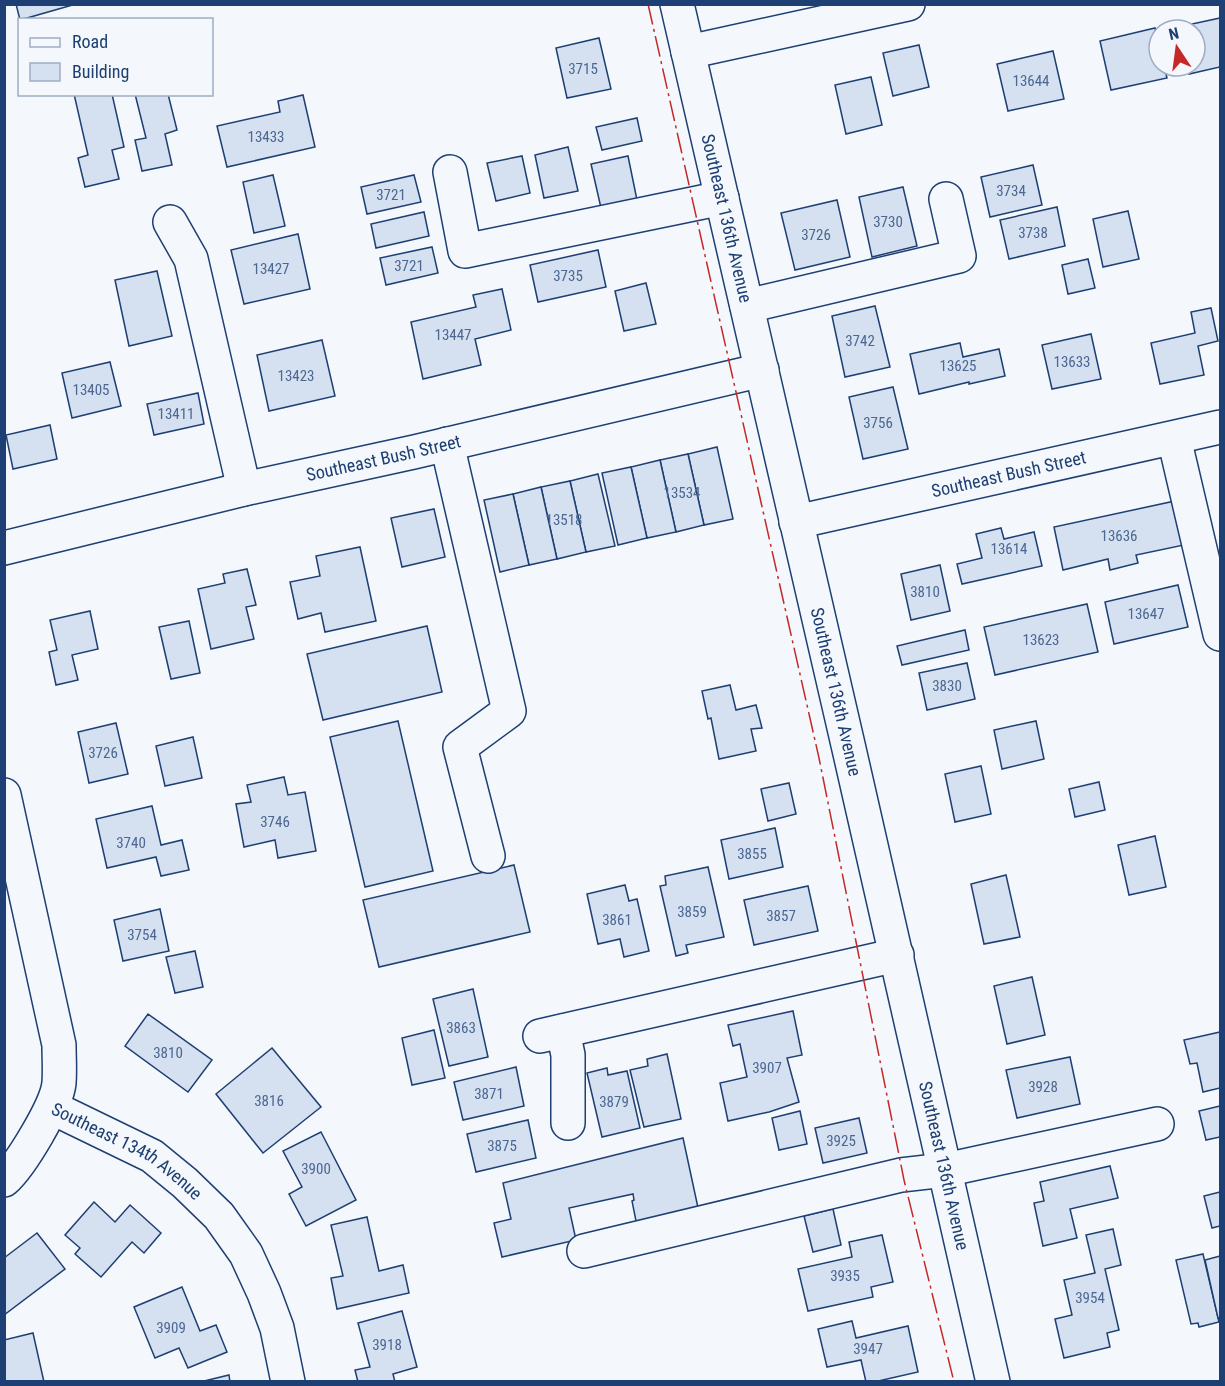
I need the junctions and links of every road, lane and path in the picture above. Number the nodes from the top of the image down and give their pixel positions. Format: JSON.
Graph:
{"nodes":[{"id":1,"x":677,"y":4,"type":"edge"},
{"id":2,"x":908,"y":4,"type":"edge"},
{"id":3,"x":688,"y":52,"type":"junction"},
{"id":4,"x":450,"y":172,"type":"dead end"},
{"id":5,"x":722,"y":198,"type":"junction"},
{"id":6,"x":946,"y":199,"type":"dead end"},
{"id":7,"x":170,"y":222,"type":"dead end"},
{"id":8,"x":747,"y":306,"type":"junction"},
{"id":9,"x":762,"y":370,"type":"junction"},
{"id":10,"x":1221,"y":428,"type":"edge"},
{"id":11,"x":1174,"y":438,"type":"junction"},
{"id":12,"x":447,"y":444,"type":"junction"},
{"id":13,"x":244,"y":489,"type":"junction"},
{"id":14,"x":796,"y":522,"type":"junction"},
{"id":15,"x":4,"y":548,"type":"edge"},
{"id":16,"x":1221,"y":634,"type":"edge"},
{"id":17,"x":6,"y":809,"type":"edge"},
{"id":18,"x":488,"y":856,"type":"dead end"},
{"id":19,"x":897,"y":955,"type":"junction"},
{"id":20,"x":53,"y":1108,"type":"junction"},
{"id":21,"x":568,"y":1123,"type":"dead end"},
{"id":22,"x":1156,"y":1124,"type":"dead end"},
{"id":23,"x":945,"y":1170,"type":"junction"},
{"id":24,"x":4,"y":1180,"type":"edge"},
{"id":25,"x":584,"y":1251,"type":"dead end"},
{"id":26,"x":288,"y":1382,"type":"edge"},
{"id":27,"x":993,"y":1382,"type":"edge"}],
"edges":[{"from":1,"to":3,"type":"street","name":"Southeast 136th Avenue"},
{"from":2,"to":3,"type":"street"},
{"from":3,"to":5,"type":"street","name":"Southeast 136th Avenue"},
{"from":4,"to":5,"type":"street"},
{"from":5,"to":8,"type":"street","name":"Southeast 136th Avenue"},
{"from":6,"to":8,"type":"street"},
{"from":7,"to":13,"type":"street"},
{"from":8,"to":9,"type":"street","name":"Southeast 136th Avenue"},
{"from":9,"to":12,"type":"street","name":"Southeast Bush Street"},
{"from":9,"to":14,"type":"street","name":"Southeast 136th Avenue"},
{"from":10,"to":11,"type":"street","name":"Southeast Bush Street"},
{"from":11,"to":14,"type":"street","name":"Southeast Bush Street"},
{"from":11,"to":16,"type":"street"},
{"from":12,"to":13,"type":"street","name":"Southeast Bush Street"},
{"from":12,"to":18,"type":"street"},
{"from":13,"to":15,"type":"street","name":"Southeast Bush Street"},
{"from":14,"to":19,"type":"street","name":"Southeast 136th Avenue"},
{"from":17,"to":20,"type":"street","name":"Southeast 134th Avenue"},
{"from":19,"to":21,"type":"street"},
{"from":19,"to":23,"type":"street","name":"Southeast 136th Avenue"},
{"from":20,"to":24,"type":"street"},
{"from":20,"to":26,"type":"street","name":"Southeast 134th Avenue"},
{"from":22,"to":23,"type":"street"},
{"from":23,"to":25,"type":"street"},
{"from":23,"to":27,"type":"street","name":"Southeast 136th Avenue"}]}
